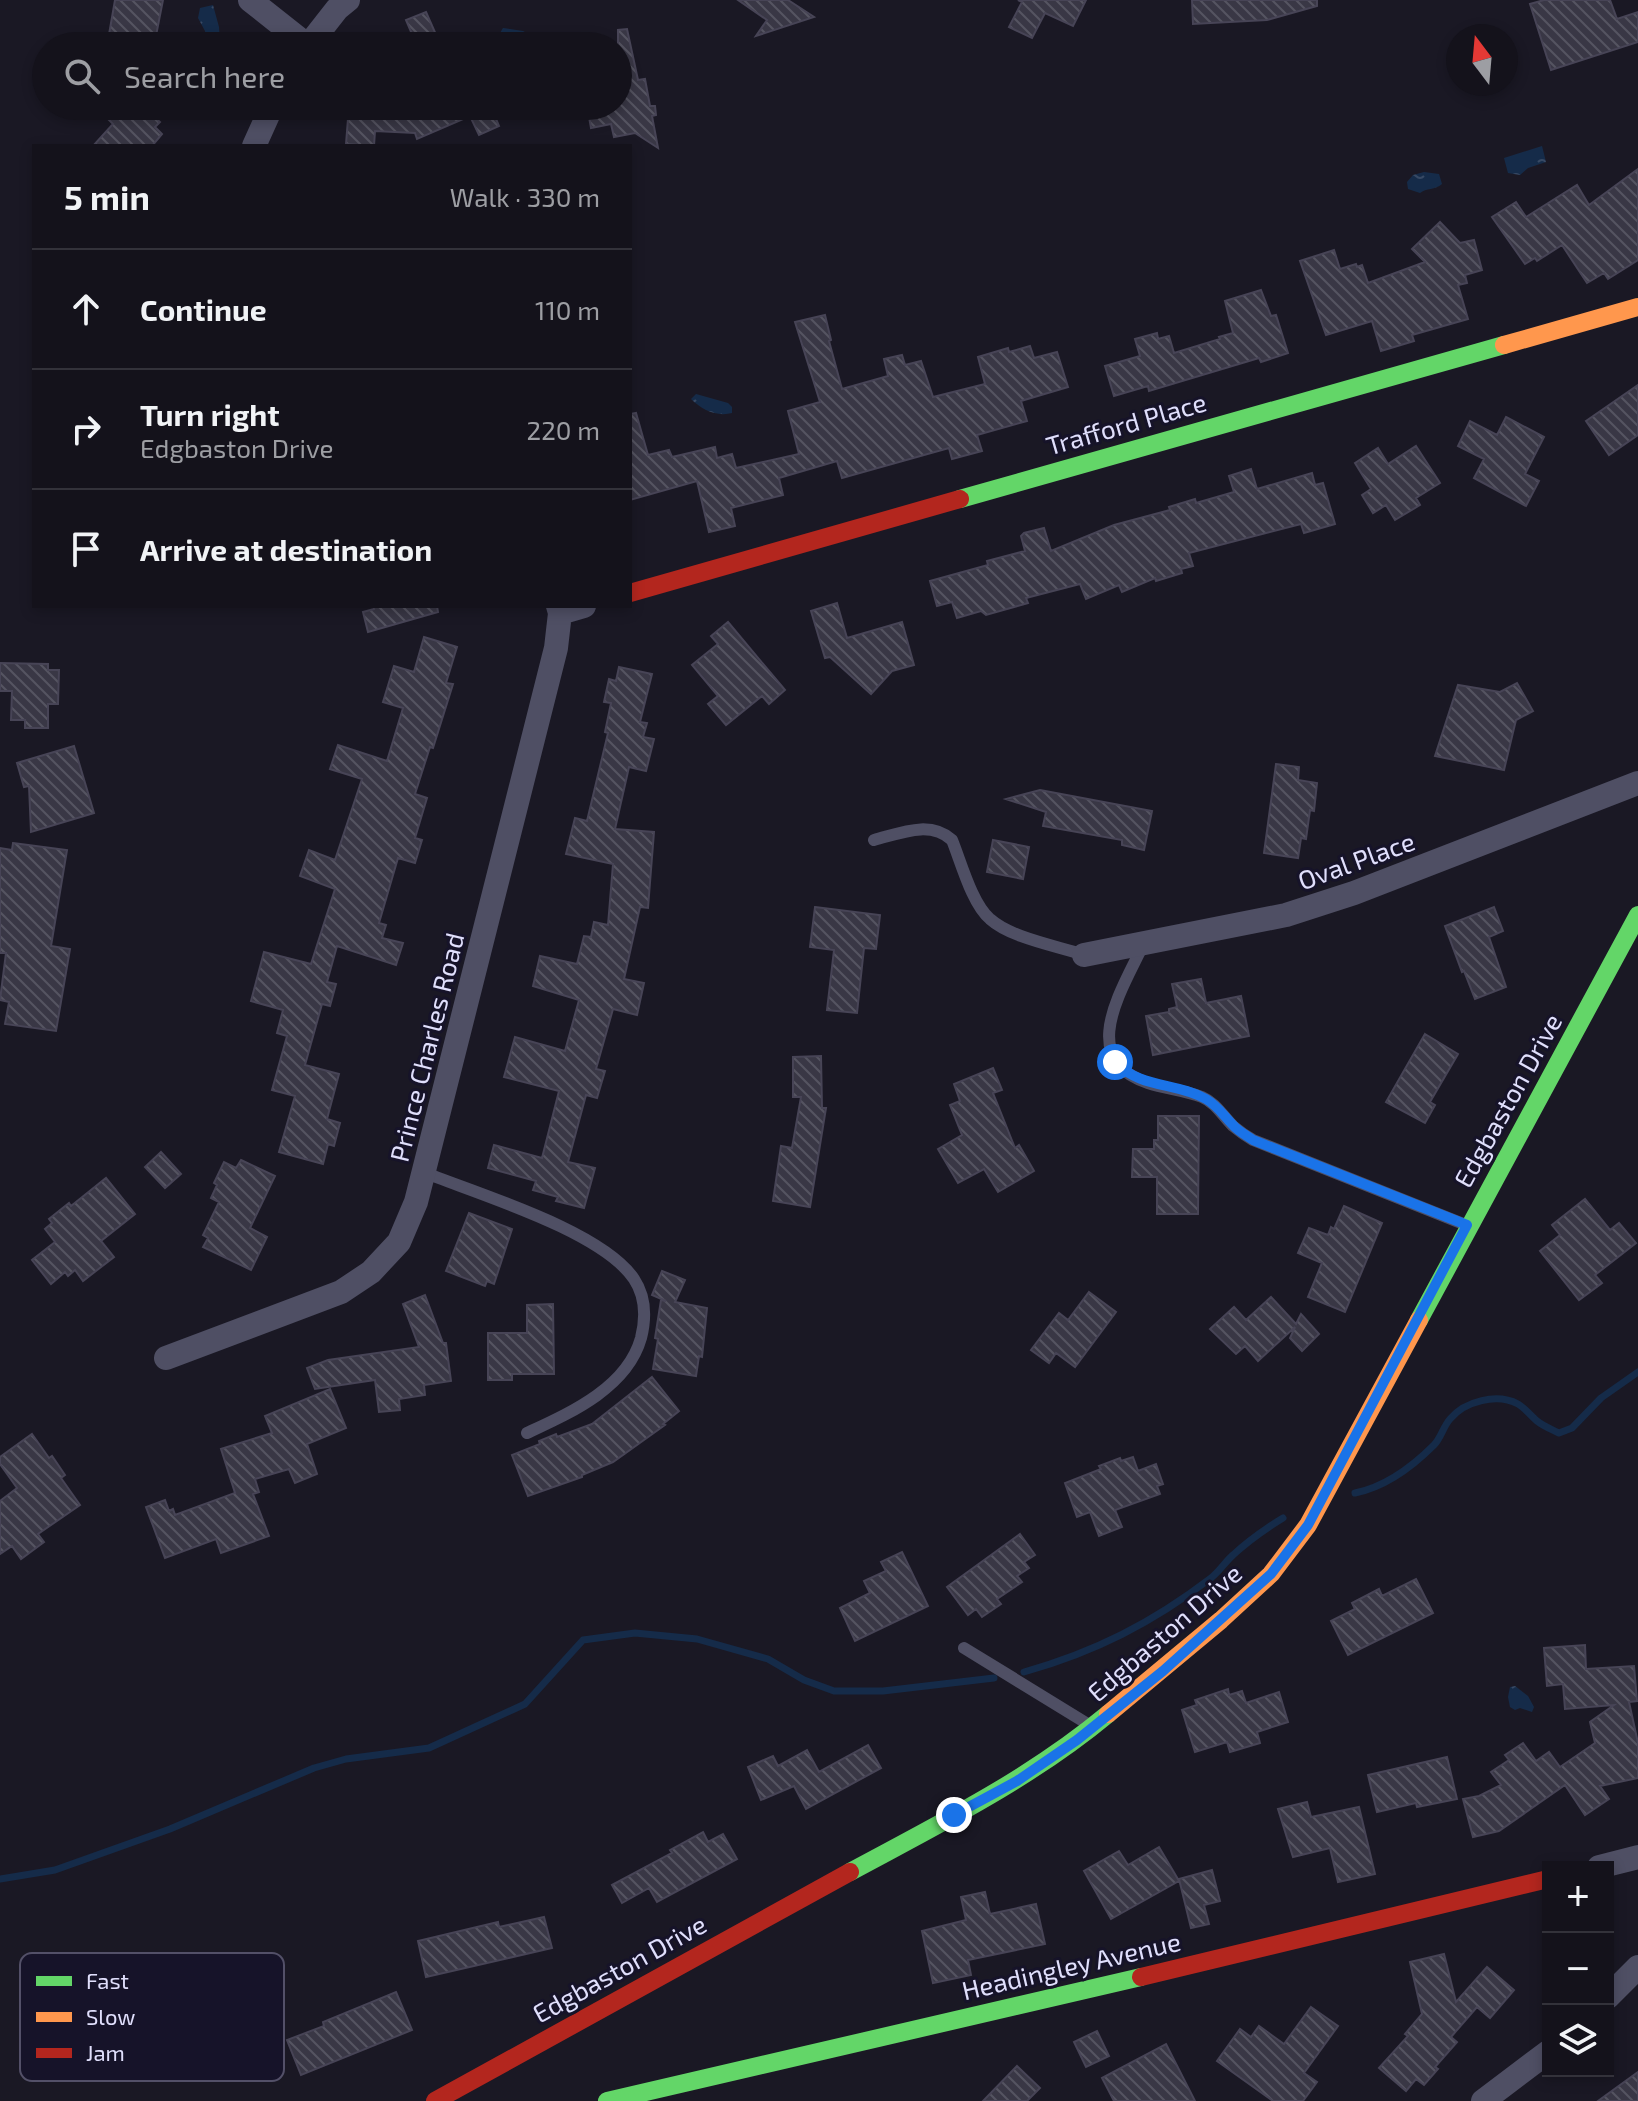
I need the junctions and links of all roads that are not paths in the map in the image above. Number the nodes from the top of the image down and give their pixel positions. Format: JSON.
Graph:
{"nodes":[{"id":1,"x":250,"y":0,"type":"edge"},
{"id":2,"x":348,"y":0,"type":"edge"},
{"id":3,"x":290,"y":32,"type":"edge"},
{"id":4,"x":319,"y":32,"type":"edge"},
{"id":5,"x":266,"y":120,"type":"edge"},
{"id":6,"x":255,"y":144,"type":"edge"},
{"id":7,"x":1638,"y":307,"type":"edge"},
{"id":8,"x":632,"y":592,"type":"edge"},
{"id":9,"x":559,"y":610,"type":"edge"},
{"id":10,"x":1638,"y":783,"type":"edge"},
{"id":11,"x":874,"y":840,"type":"dead end"},
{"id":12,"x":1638,"y":915,"type":"edge"},
{"id":13,"x":1144,"y":942,"type":"junction"},
{"id":14,"x":1084,"y":955,"type":"joint"},
{"id":15,"x":423,"y":1172,"type":"junction"},
{"id":16,"x":1467,"y":1225,"type":"junction"},
{"id":17,"x":166,"y":1358,"type":"dead end"},
{"id":18,"x":527,"y":1433,"type":"dead end"},
{"id":19,"x":964,"y":1648,"type":"dead end"},
{"id":20,"x":1093,"y":1727,"type":"junction"},
{"id":21,"x":1638,"y":1857,"type":"edge"},
{"id":22,"x":1614,"y":1863,"type":"edge"},
{"id":23,"x":1542,"y":1880,"type":"edge"},
{"id":24,"x":1638,"y":1967,"type":"edge"},
{"id":25,"x":1614,"y":1991,"type":"edge"},
{"id":26,"x":1542,"y":2057,"type":"edge"},
{"id":27,"x":435,"y":2101,"type":"edge"},
{"id":28,"x":607,"y":2101,"type":"edge"},
{"id":29,"x":1483,"y":2101,"type":"edge"}],
"edges":[{"from":1,"to":3,"type":"street"},
{"from":2,"to":4,"type":"street"},
{"from":5,"to":6,"type":"street"},
{"from":7,"to":8,"type":"street","name":"Trafford Place"},
{"from":9,"to":15,"type":"street","name":"Prince Charles Road"},
{"from":10,"to":13,"type":"street","name":"Oval Place"},
{"from":11,"to":14,"type":"lane"},
{"from":12,"to":16,"type":"street","name":"Edgbaston Drive"},
{"from":13,"to":14,"type":"street","name":"Oval Place"},
{"from":13,"to":16,"type":"lane"},
{"from":15,"to":17,"type":"street","name":"Prince Charles Road"},
{"from":15,"to":18,"type":"lane"},
{"from":16,"to":20,"type":"street","name":"Edgbaston Drive"},
{"from":19,"to":20,"type":"lane"},
{"from":20,"to":27,"type":"street","name":"Edgbaston Drive"},
{"from":21,"to":22,"type":"street"},
{"from":23,"to":28,"type":"street","name":"Headingley Avenue"},
{"from":24,"to":25,"type":"street"},
{"from":26,"to":29,"type":"street"}]}
